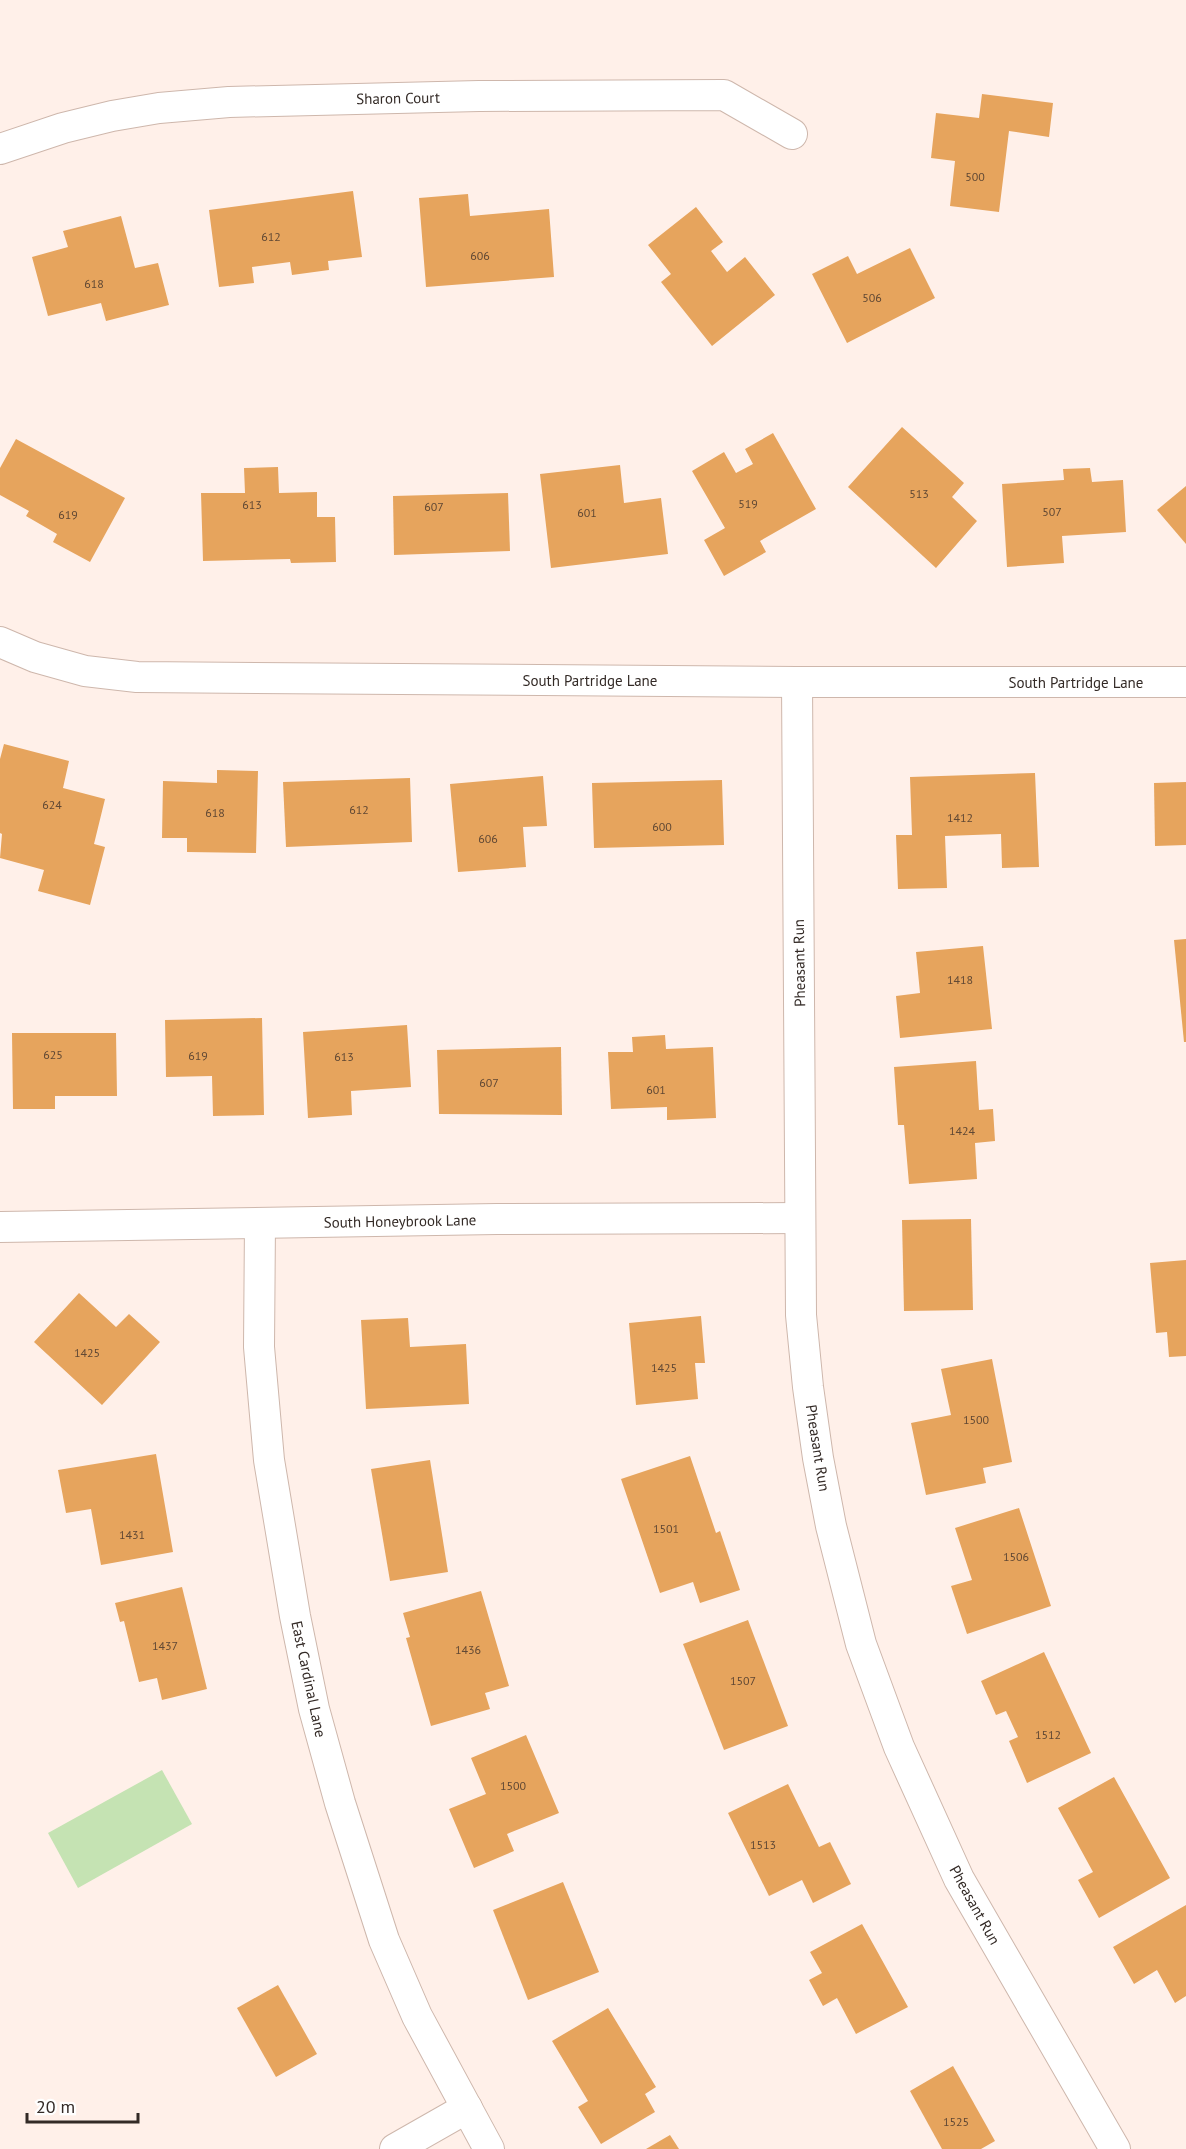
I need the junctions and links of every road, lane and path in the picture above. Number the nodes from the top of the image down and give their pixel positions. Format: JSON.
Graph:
{"nodes":[{"id":1,"x":792,"y":134,"type":"dead end"},
{"id":2,"x":0,"y":149,"type":"edge"},
{"id":3,"x":0,"y":642,"type":"edge"},
{"id":4,"x":797,"y":682,"type":"junction"},
{"id":5,"x":1186,"y":682,"type":"edge"},
{"id":6,"x":800,"y":1218,"type":"junction"},
{"id":7,"x":260,"y":1223,"type":"junction"},
{"id":8,"x":0,"y":1227,"type":"edge"},
{"id":9,"x":467,"y":2108,"type":"junction"},
{"id":10,"x":395,"y":2149,"type":"edge"},
{"id":11,"x":489,"y":2149,"type":"edge"},
{"id":12,"x":1115,"y":2149,"type":"edge"}],
"edges":[{"from":1,"to":2,"type":"street","name":"Sharon Court"},
{"from":3,"to":4,"type":"street","name":"South Partridge Lane"},
{"from":4,"to":5,"type":"street","name":"South Partridge Lane"},
{"from":4,"to":6,"type":"street","name":"Pheasant Run"},
{"from":6,"to":7,"type":"street","name":"South Honeybrook Lane"},
{"from":6,"to":12,"type":"street","name":"Pheasant Run"},
{"from":7,"to":8,"type":"street","name":"South Honeybrook Lane"},
{"from":7,"to":9,"type":"street","name":"East Cardinal Lane"},
{"from":9,"to":10,"type":"street"},
{"from":9,"to":11,"type":"street","name":"East Cardinal Lane"}]}
